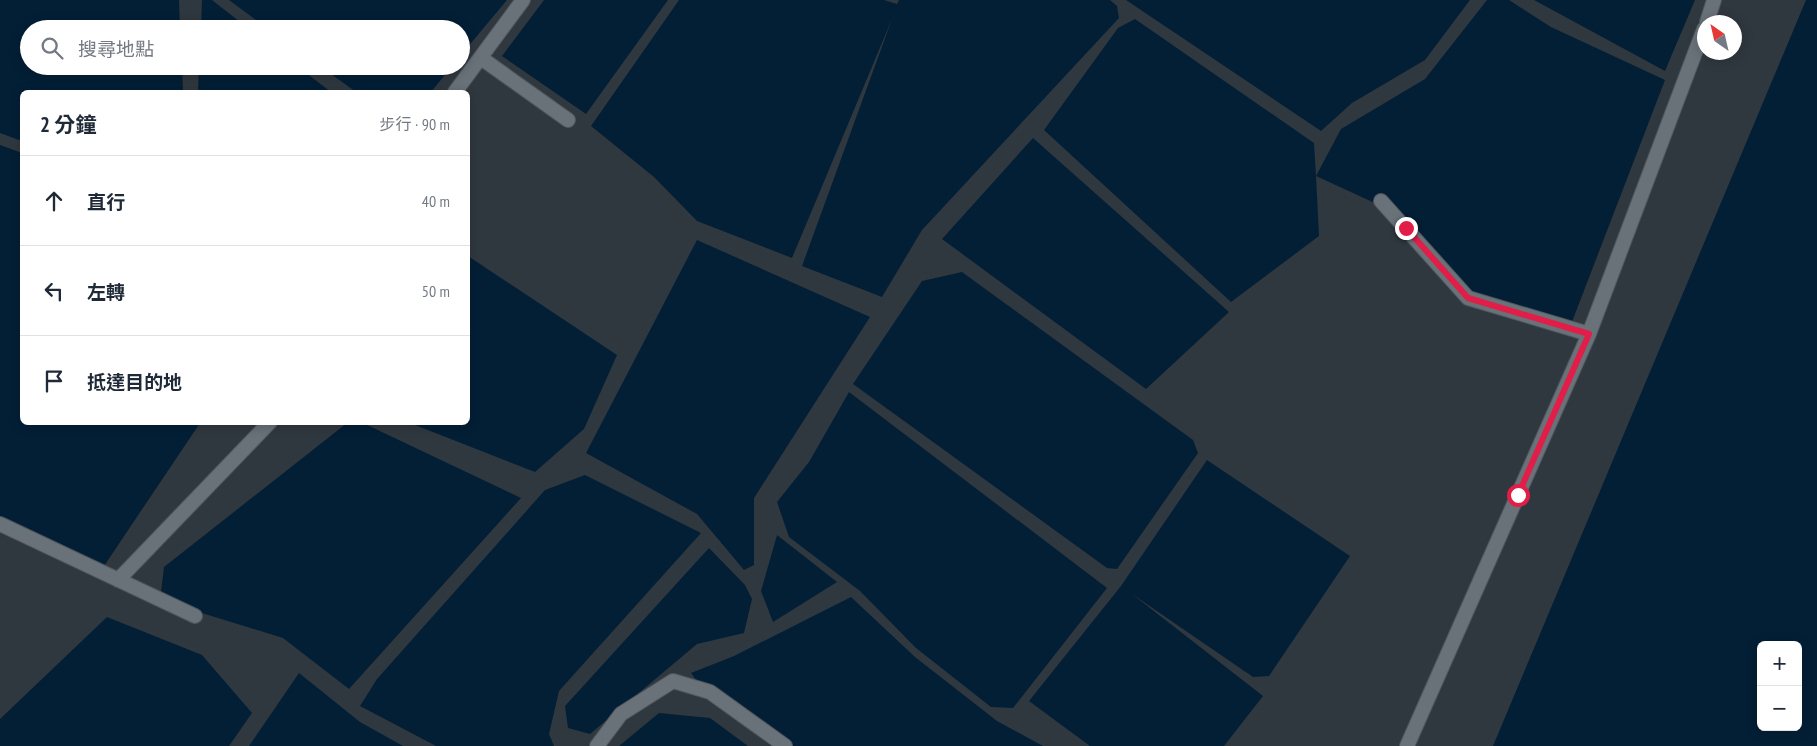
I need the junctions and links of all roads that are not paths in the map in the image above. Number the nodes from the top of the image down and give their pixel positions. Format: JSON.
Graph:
{"nodes":[{"id":1,"x":522,"y":0,"type":"edge"},
{"id":2,"x":1714,"y":0,"type":"edge"},
{"id":3,"x":1709,"y":15,"type":"edge"},
{"id":4,"x":1697,"y":48,"type":"edge"},
{"id":5,"x":481,"y":58,"type":"junction"},
{"id":6,"x":470,"y":72,"type":"edge"},
{"id":7,"x":468,"y":75,"type":"edge"},
{"id":8,"x":457,"y":90,"type":"edge"},
{"id":9,"x":568,"y":120,"type":"dead end"},
{"id":10,"x":1381,"y":201,"type":"dead end"},
{"id":11,"x":1589,"y":334,"type":"junction"},
{"id":12,"x":267,"y":425,"type":"edge"},
{"id":13,"x":0,"y":524,"type":"edge"},
{"id":14,"x":118,"y":580,"type":"junction"},
{"id":15,"x":195,"y":616,"type":"dead end"},
{"id":16,"x":597,"y":746,"type":"edge"},
{"id":17,"x":785,"y":746,"type":"edge"},
{"id":18,"x":1407,"y":746,"type":"edge"}],
"edges":[{"from":1,"to":5,"type":"lane"},
{"from":2,"to":3,"type":"lane"},
{"from":4,"to":11,"type":"lane"},
{"from":5,"to":6,"type":"lane"},
{"from":5,"to":9,"type":"lane"},
{"from":7,"to":8,"type":"lane"},
{"from":10,"to":11,"type":"lane"},
{"from":11,"to":18,"type":"lane"},
{"from":12,"to":14,"type":"lane"},
{"from":13,"to":14,"type":"lane"},
{"from":14,"to":15,"type":"lane"},
{"from":16,"to":17,"type":"lane"}]}
